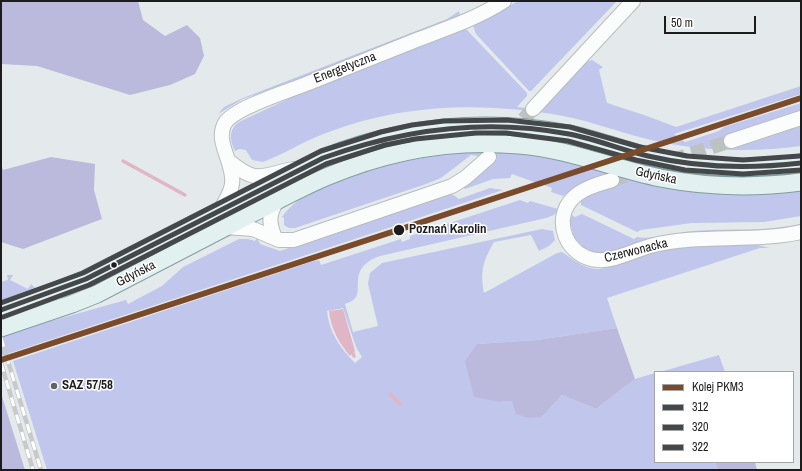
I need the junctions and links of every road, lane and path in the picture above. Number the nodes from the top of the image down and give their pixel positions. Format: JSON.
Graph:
{"nodes":[{"id":1,"x":504,"y":1,"type":"edge"},
{"id":2,"x":633,"y":1,"type":"edge"},
{"id":3,"x":533,"y":109,"type":"tunnel mouth"},
{"id":4,"x":801,"y":118,"type":"edge"},
{"id":5,"x":731,"y":141,"type":"tunnel mouth"},
{"id":6,"x":489,"y":157,"type":"tunnel mouth"},
{"id":7,"x":230,"y":162,"type":"junction"},
{"id":8,"x":801,"y":163,"type":"edge"},
{"id":9,"x":302,"y":168,"type":"junction"},
{"id":10,"x":612,"y":180,"type":"tunnel mouth"},
{"id":11,"x":801,"y":182,"type":"edge"},
{"id":12,"x":278,"y":201,"type":"junction"},
{"id":13,"x":221,"y":209,"type":"junction"},
{"id":14,"x":225,"y":227,"type":"junction"},
{"id":15,"x":801,"y":232,"type":"edge"},
{"id":16,"x":275,"y":238,"type":"junction"},
{"id":17,"x":1,"y":310,"type":"edge"},
{"id":18,"x":1,"y":328,"type":"edge"}],
"edges":[{"from":1,"to":7,"type":"street","name":"Energetyczna"},
{"from":2,"to":3,"type":"street"},
{"from":4,"to":5,"type":"street"},
{"from":6,"to":16,"type":"street"},
{"from":7,"to":9,"type":"street","name":"Energetyczna"},
{"from":7,"to":13,"type":"street","name":"Energetyczna"},
{"from":8,"to":9,"type":"main road","name":"Gdyńska"},
{"from":9,"to":13,"type":"main road","name":"Gdyńska"},
{"from":10,"to":15,"type":"street","name":"Czerwonacka"},
{"from":11,"to":12,"type":"main road","name":"Gdyńska"},
{"from":12,"to":14,"type":"main road","name":"Gdyńska"},
{"from":12,"to":16,"type":"street"},
{"from":13,"to":17,"type":"main road","name":"Gdyńska"},
{"from":14,"to":16,"type":"street"},
{"from":14,"to":18,"type":"main road","name":"Gdyńska"}]}
